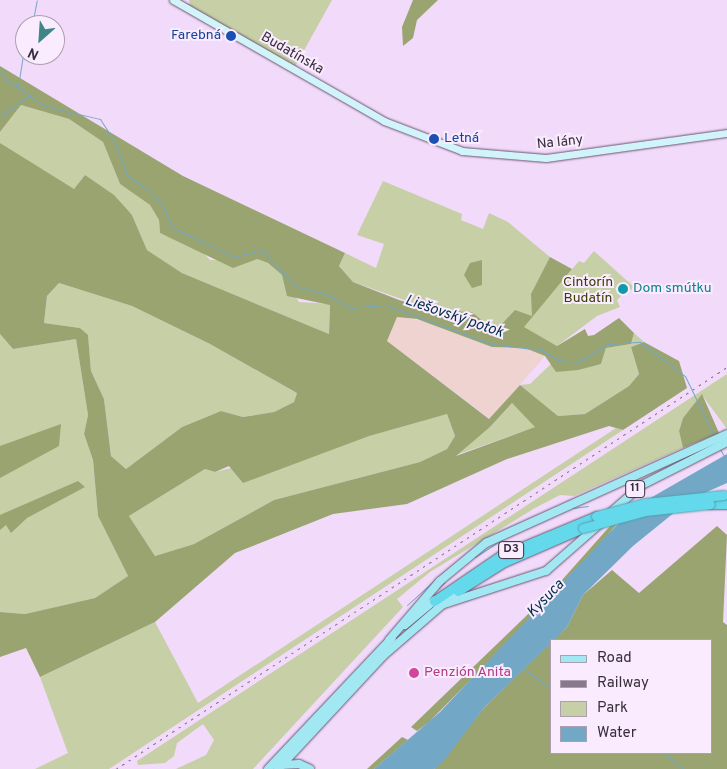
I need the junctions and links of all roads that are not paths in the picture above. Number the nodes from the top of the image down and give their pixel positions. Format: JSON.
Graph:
{"nodes":[{"id":1,"x":173,"y":0,"type":"edge"},
{"id":2,"x":399,"y":128,"type":"joint"},
{"id":3,"x":727,"y":133,"type":"edge"},
{"id":4,"x":727,"y":434,"type":"edge"},
{"id":5,"x":719,"y":443,"type":"edge"},
{"id":6,"x":727,"y":495,"type":"edge"},
{"id":7,"x":727,"y":504,"type":"edge"},
{"id":8,"x":458,"y":591,"type":"joint"},
{"id":9,"x":436,"y":604,"type":"junction"},
{"id":10,"x":389,"y":640,"type":"junction"},
{"id":11,"x":279,"y":767,"type":"edge"},
{"id":12,"x":268,"y":769,"type":"edge"},
{"id":13,"x":310,"y":769,"type":"edge"}],
"edges":[{"from":1,"to":2,"type":"street","name":"Budatínska"},
{"from":2,"to":3,"type":"street","name":"Na lány"},
{"from":4,"to":5,"type":"main road","number":"11"},
{"from":5,"to":9,"type":"main road","number":"11"},
{"from":5,"to":10,"type":"main road","number":"11"},
{"from":6,"to":9,"type":"highway","number":"D3","bridge":true},
{"from":7,"to":8,"type":"highway","number":"D3","bridge":true},
{"from":8,"to":9,"type":"main road","number":"D3"},
{"from":9,"to":10,"type":"main road","number":"D3"},
{"from":9,"to":11,"type":"main road"},
{"from":10,"to":12,"type":"main road"},
{"from":11,"to":13,"type":"main road"}]}
